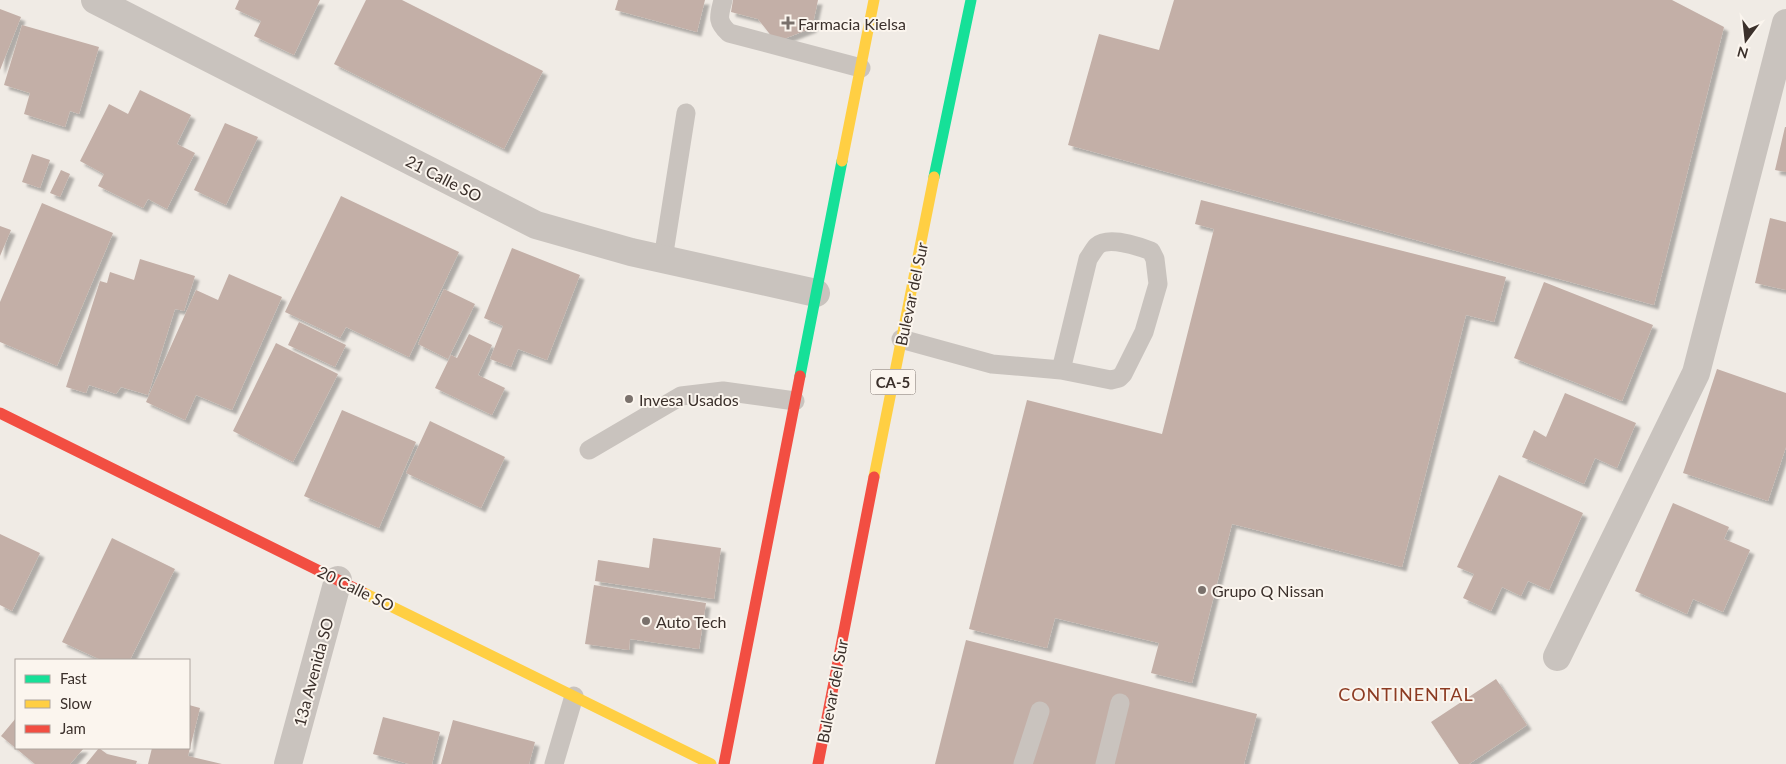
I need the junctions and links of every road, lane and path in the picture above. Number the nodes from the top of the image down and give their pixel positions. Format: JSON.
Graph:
{"nodes":[{"id":1,"x":95,"y":0,"type":"edge"},
{"id":2,"x":723,"y":0,"type":"edge"},
{"id":3,"x":874,"y":0,"type":"edge"},
{"id":4,"x":971,"y":0,"type":"edge"},
{"id":5,"x":1786,"y":23,"type":"edge"},
{"id":6,"x":861,"y":68,"type":"junction"},
{"id":7,"x":686,"y":113,"type":"dead end"},
{"id":8,"x":663,"y":259,"type":"junction"},
{"id":9,"x":816,"y":293,"type":"junction"},
{"id":10,"x":902,"y":340,"type":"junction"},
{"id":11,"x":1061,"y":370,"type":"junction"},
{"id":12,"x":795,"y":401,"type":"junction"},
{"id":13,"x":0,"y":413,"type":"edge"},
{"id":14,"x":589,"y":450,"type":"dead end"},
{"id":15,"x":338,"y":580,"type":"junction"},
{"id":16,"x":1557,"y":656,"type":"dead end"},
{"id":17,"x":574,"y":696,"type":"junction"},
{"id":18,"x":1120,"y":703,"type":"dead end"},
{"id":19,"x":1040,"y":711,"type":"dead end"},
{"id":20,"x":820,"y":763,"type":"edge"},
{"id":21,"x":288,"y":764,"type":"edge"},
{"id":22,"x":554,"y":764,"type":"edge"},
{"id":23,"x":711,"y":764,"type":"edge"},
{"id":24,"x":724,"y":764,"type":"edge"},
{"id":25,"x":1023,"y":764,"type":"edge"},
{"id":26,"x":1106,"y":764,"type":"edge"}],
"edges":[{"from":1,"to":8,"type":"street","name":"21 Calle SO"},
{"from":2,"to":6,"type":"lane"},
{"from":3,"to":6,"type":"main road"},
{"from":4,"to":10,"type":"main road","name":"Bulevar del Sur","number":"CA-5"},
{"from":5,"to":16,"type":"street"},
{"from":6,"to":9,"type":"main road"},
{"from":7,"to":8,"type":"lane"},
{"from":8,"to":9,"type":"street","name":"21 Calle SO"},
{"from":9,"to":12,"type":"main road"},
{"from":10,"to":11,"type":"lane"},
{"from":10,"to":20,"type":"main road","name":"Bulevar del Sur","number":"CA-5"},
{"from":11,"to":11,"type":"lane"},
{"from":12,"to":14,"type":"lane"},
{"from":12,"to":24,"type":"main road"},
{"from":13,"to":15,"type":"main road","name":"20 Calle SO"},
{"from":15,"to":17,"type":"main road","name":"20 Calle SO"},
{"from":15,"to":21,"type":"street","name":"13a Avenida SO"},
{"from":17,"to":22,"type":"lane"},
{"from":17,"to":23,"type":"main road","name":"20 Calle SO"},
{"from":18,"to":26,"type":"lane"},
{"from":19,"to":25,"type":"lane"}]}
